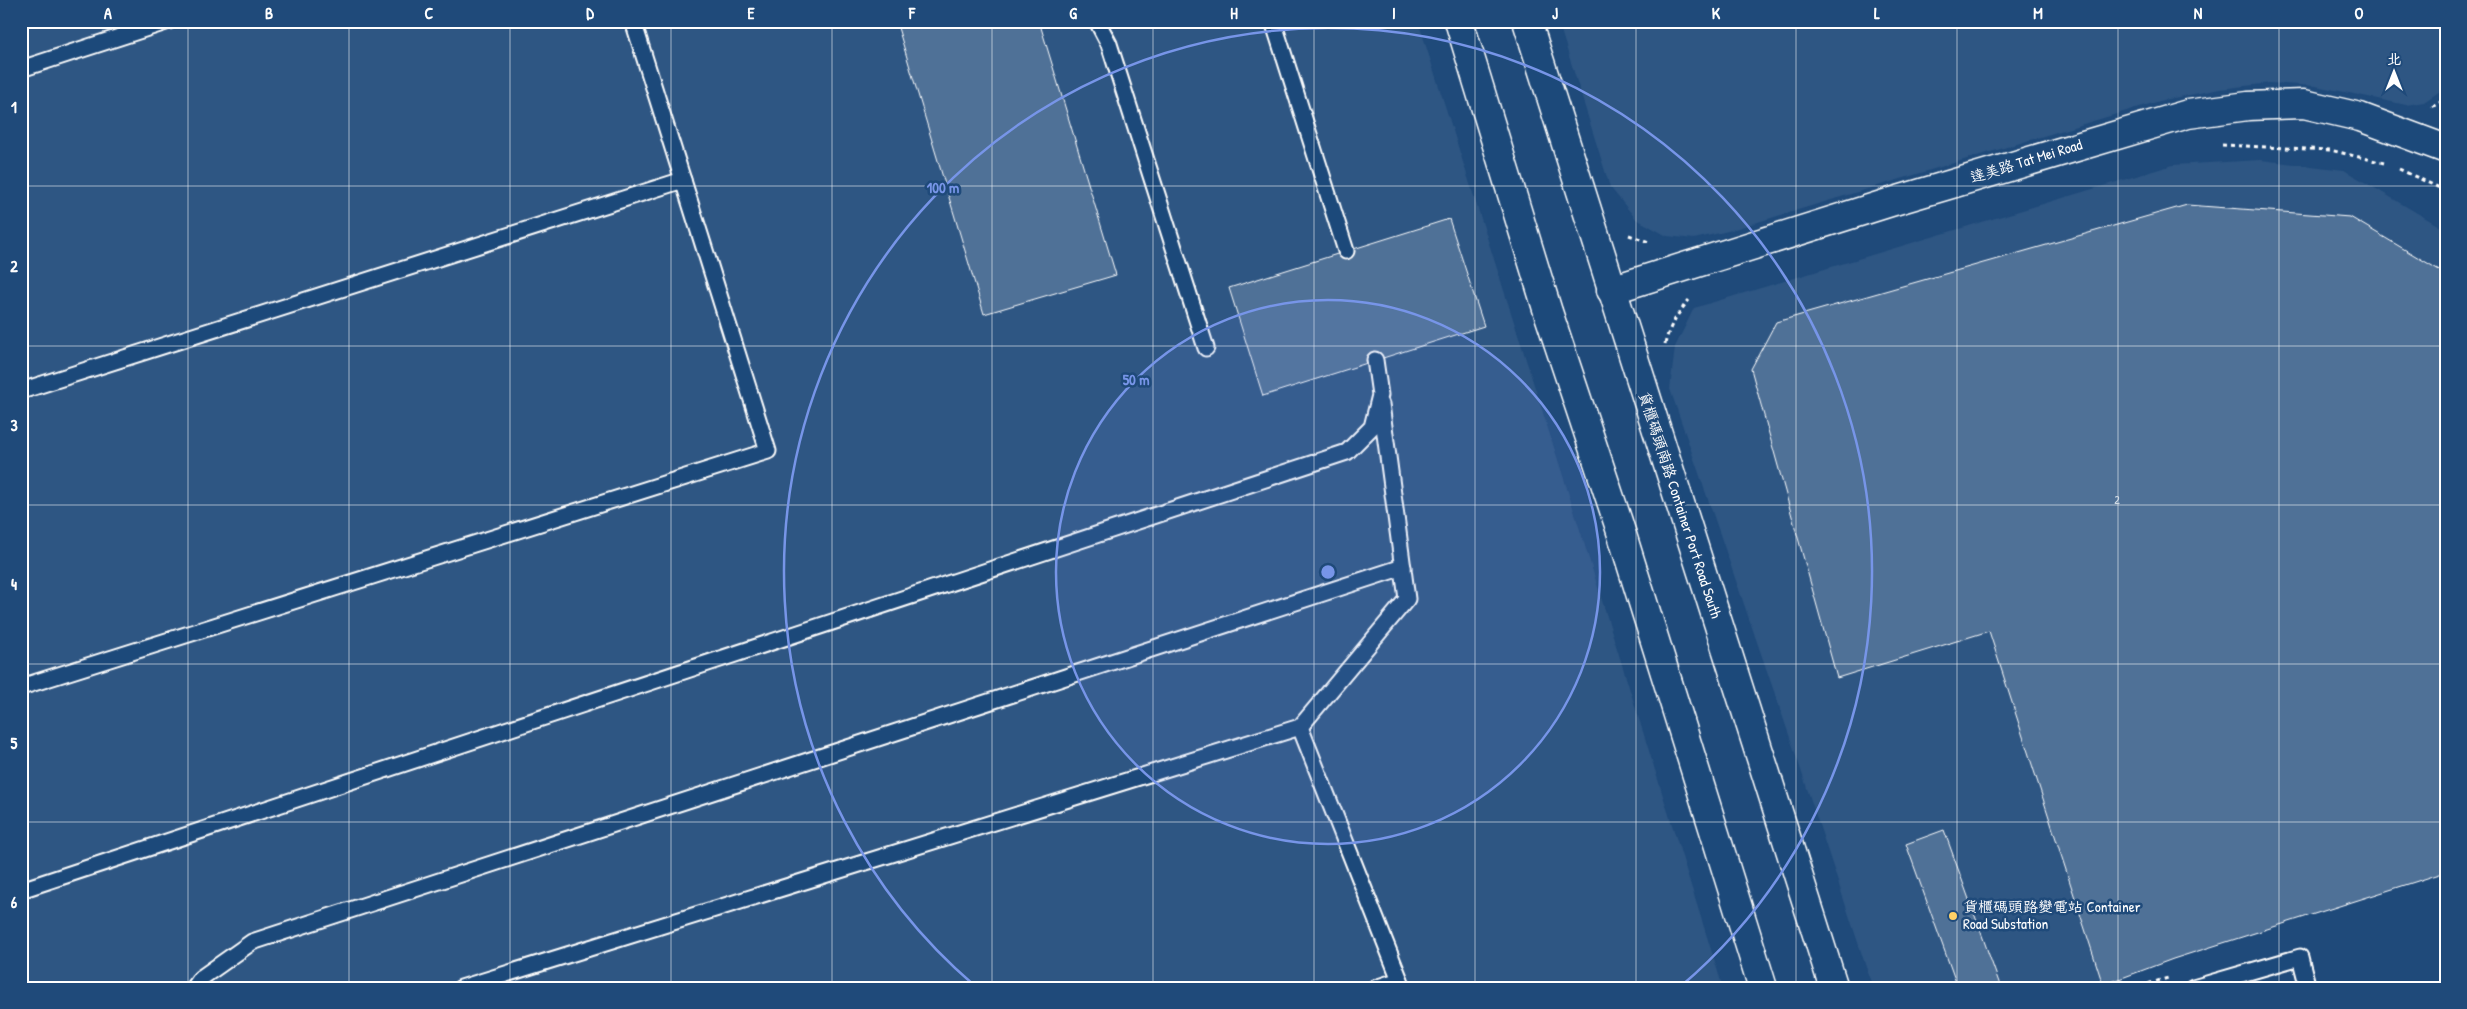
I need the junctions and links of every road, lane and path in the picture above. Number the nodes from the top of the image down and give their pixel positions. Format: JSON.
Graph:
{"nodes":[{"id":1,"x":169,"y":21,"type":"edge"},
{"id":2,"x":633,"y":21,"type":"edge"},
{"id":3,"x":1097,"y":21,"type":"edge"},
{"id":4,"x":1273,"y":21,"type":"edge"},
{"id":5,"x":1459,"y":21,"type":"edge"},
{"id":6,"x":1527,"y":21,"type":"edge"},
{"id":7,"x":21,"y":69,"type":"edge"},
{"id":8,"x":2213,"y":146,"type":"dead end"},
{"id":9,"x":2445,"y":147,"type":"edge"},
{"id":10,"x":2389,"y":164,"type":"dead end"},
{"id":11,"x":2397,"y":168,"type":"dead end"},
{"id":12,"x":683,"y":180,"type":"junction"},
{"id":13,"x":2446,"y":191,"type":"edge"},
{"id":14,"x":1346,"y":251,"type":"dead end"},
{"id":15,"x":1611,"y":290,"type":"junction"},
{"id":16,"x":1693,"y":296,"type":"dead end"},
{"id":17,"x":1664,"y":346,"type":"dead end"},
{"id":18,"x":1206,"y":348,"type":"dead end"},
{"id":19,"x":1375,"y":360,"type":"dead end"},
{"id":20,"x":21,"y":391,"type":"edge"},
{"id":21,"x":1380,"y":395,"type":"junction"},
{"id":22,"x":1403,"y":567,"type":"junction"},
{"id":23,"x":21,"y":687,"type":"edge"},
{"id":24,"x":1300,"y":726,"type":"junction"},
{"id":25,"x":21,"y":890,"type":"edge"},
{"id":26,"x":2168,"y":978,"type":"dead end"},
{"id":27,"x":1401,"y":984,"type":"edge"},
{"id":28,"x":194,"y":988,"type":"edge"},
{"id":29,"x":460,"y":988,"type":"edge"},
{"id":30,"x":1375,"y":988,"type":"edge"},
{"id":31,"x":1764,"y":988,"type":"edge"},
{"id":32,"x":1834,"y":988,"type":"edge"},
{"id":33,"x":2134,"y":988,"type":"edge"},
{"id":34,"x":2193,"y":988,"type":"edge"},
{"id":35,"x":2308,"y":988,"type":"edge"}],
"edges":[{"from":1,"to":7,"type":"lane"},
{"from":2,"to":12,"type":"lane"},
{"from":3,"to":18,"type":"lane"},
{"from":4,"to":14,"type":"lane"},
{"from":5,"to":31,"type":"street"},
{"from":6,"to":15,"type":"street","name":"貨櫃碼頭南路 Container Port Road South"},
{"from":8,"to":10,"type":"path"},
{"from":9,"to":15,"type":"street","name":"達美路 Tat Mei Road"},
{"from":11,"to":13,"type":"path"},
{"from":12,"to":20,"type":"lane"},
{"from":12,"to":23,"type":"lane"},
{"from":15,"to":32,"type":"street","name":"貨櫃碼頭南路 Container Port Road South"},
{"from":16,"to":17,"type":"path"},
{"from":19,"to":21,"type":"lane"},
{"from":21,"to":22,"type":"lane"},
{"from":21,"to":25,"type":"lane"},
{"from":22,"to":24,"type":"lane"},
{"from":22,"to":28,"type":"lane"},
{"from":24,"to":27,"type":"lane"},
{"from":24,"to":29,"type":"lane"},
{"from":26,"to":33,"type":"path"},
{"from":27,"to":30,"type":"lane"},
{"from":34,"to":35,"type":"lane"}]}
